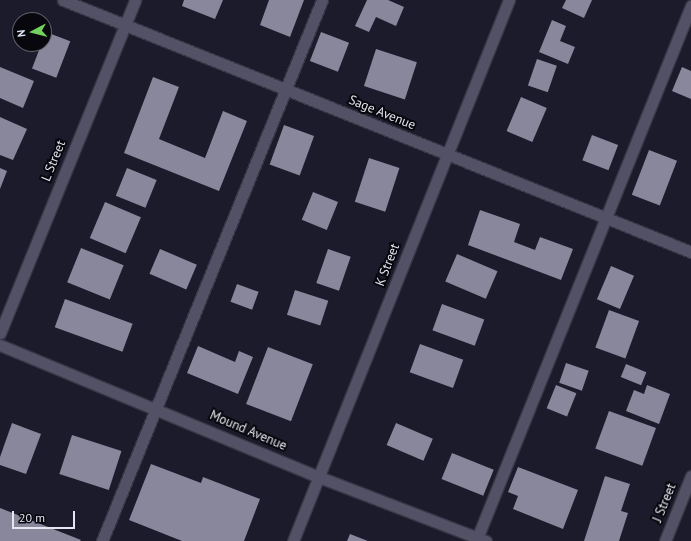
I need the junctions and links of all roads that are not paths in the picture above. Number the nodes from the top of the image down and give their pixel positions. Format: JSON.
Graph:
{"nodes":[{"id":1,"x":63,"y":0,"type":"edge"},
{"id":2,"x":135,"y":0,"type":"edge"},
{"id":3,"x":322,"y":0,"type":"edge"},
{"id":4,"x":509,"y":0,"type":"edge"},
{"id":5,"x":691,"y":6,"type":"edge"},
{"id":6,"x":125,"y":25,"type":"junction"},
{"id":7,"x":285,"y":89,"type":"junction"},
{"id":8,"x":446,"y":155,"type":"junction"},
{"id":9,"x":607,"y":218,"type":"junction"},
{"id":10,"x":691,"y":252,"type":"edge"},
{"id":11,"x":0,"y":333,"type":"edge"},
{"id":12,"x":0,"y":345,"type":"edge"},
{"id":13,"x":157,"y":408,"type":"junction"},
{"id":14,"x":691,"y":476,"type":"edge"},
{"id":15,"x":319,"y":477,"type":"junction"},
{"id":16,"x":480,"y":540,"type":"edge"},
{"id":17,"x":102,"y":541,"type":"edge"},
{"id":18,"x":293,"y":541,"type":"edge"},
{"id":19,"x":665,"y":541,"type":"edge"}],
"edges":[{"from":1,"to":6,"type":"street","name":"Sage Avenue"},
{"from":2,"to":6,"type":"street","name":"L Street"},
{"from":3,"to":7,"type":"street"},
{"from":4,"to":8,"type":"street","name":"K Street"},
{"from":5,"to":9,"type":"street"},
{"from":6,"to":7,"type":"street","name":"Sage Avenue"},
{"from":6,"to":11,"type":"street","name":"L Street"},
{"from":7,"to":8,"type":"street","name":"Sage Avenue"},
{"from":7,"to":13,"type":"street"},
{"from":8,"to":9,"type":"street","name":"Sage Avenue"},
{"from":8,"to":15,"type":"street","name":"K Street"},
{"from":9,"to":10,"type":"street","name":"Sage Avenue"},
{"from":9,"to":16,"type":"street"},
{"from":12,"to":13,"type":"street","name":"Mound Avenue"},
{"from":13,"to":15,"type":"street","name":"Mound Avenue"},
{"from":13,"to":17,"type":"street"},
{"from":14,"to":19,"type":"street","name":"J Street"},
{"from":15,"to":16,"type":"street","name":"Mound Avenue"},
{"from":15,"to":18,"type":"street","name":"K Street"}]}
